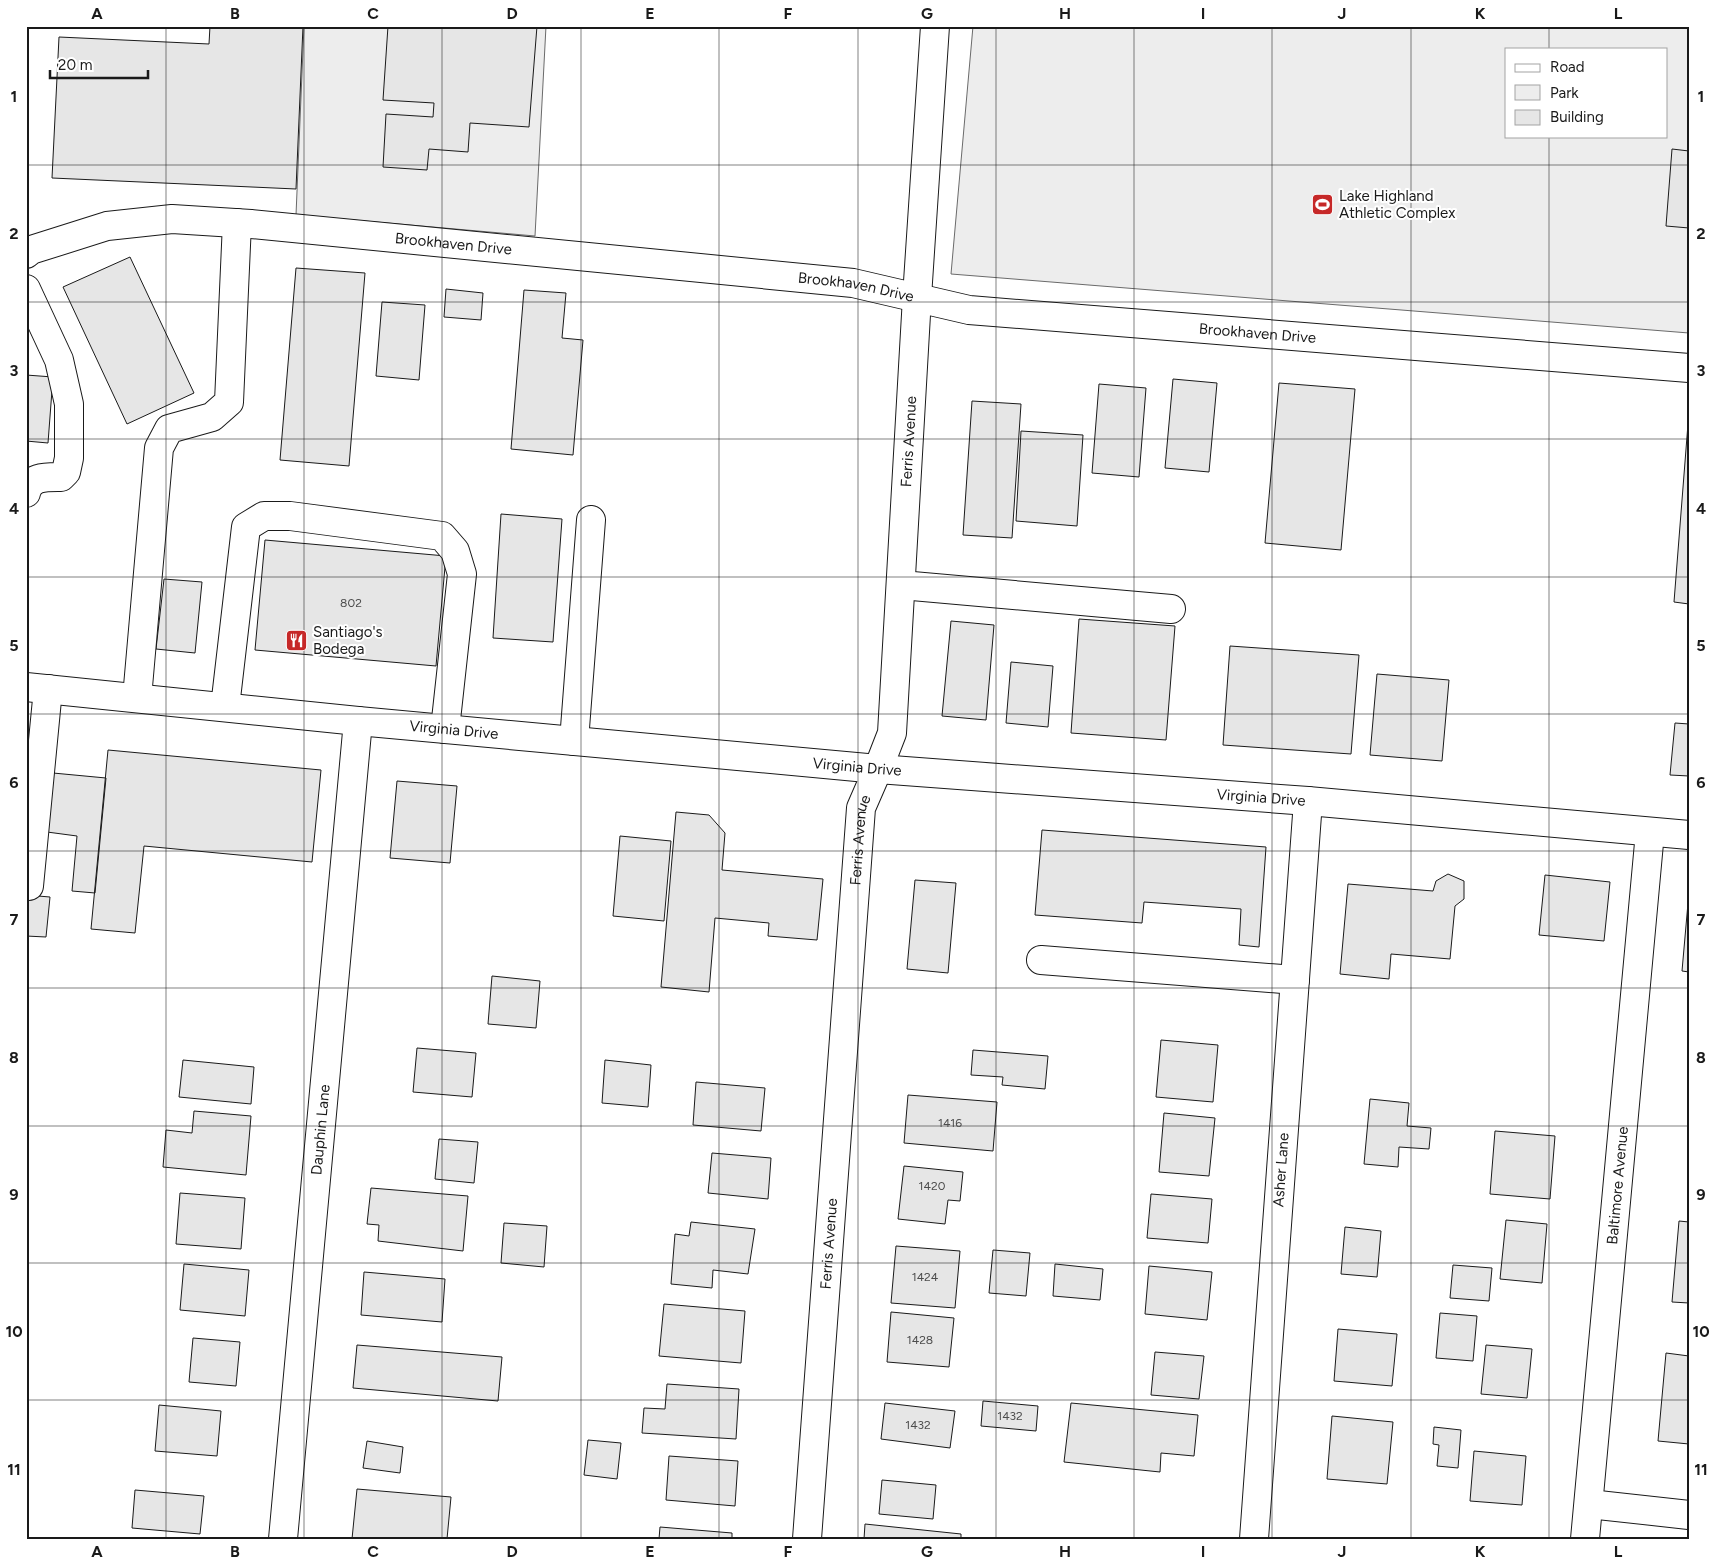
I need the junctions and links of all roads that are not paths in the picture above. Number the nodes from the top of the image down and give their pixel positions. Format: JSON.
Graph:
{"nodes":[{"id":1,"x":935,"y":26,"type":"edge"},
{"id":2,"x":237,"y":223,"type":"junction"},
{"id":3,"x":26,"y":254,"type":"edge"},
{"id":4,"x":26,"y":289,"type":"edge"},
{"id":5,"x":917,"y":297,"type":"junction"},
{"id":6,"x":1689,"y":368,"type":"edge"},
{"id":7,"x":26,"y":493,"type":"edge"},
{"id":8,"x":591,"y":520,"type":"dead end"},
{"id":9,"x":901,"y":585,"type":"junction"},
{"id":10,"x":1171,"y":609,"type":"dead end"},
{"id":11,"x":37,"y":688,"type":"edge"},
{"id":12,"x":137,"y":698,"type":"junction"},
{"id":13,"x":225,"y":707,"type":"junction"},
{"id":14,"x":358,"y":721,"type":"junction"},
{"id":15,"x":445,"y":729,"type":"junction"},
{"id":16,"x":574,"y":740,"type":"junction"},
{"id":17,"x":878,"y":769,"type":"junction"},
{"id":18,"x":1308,"y":802,"type":"junction"},
{"id":19,"x":1650,"y":832,"type":"junction"},
{"id":20,"x":1689,"y":835,"type":"edge"},
{"id":21,"x":29,"y":886,"type":"dead end"},
{"id":22,"x":1041,"y":960,"type":"dead end"},
{"id":23,"x":1295,"y":980,"type":"junction"},
{"id":24,"x":1589,"y":1504,"type":"junction"},
{"id":25,"x":1689,"y":1515,"type":"edge"},
{"id":26,"x":283,"y":1539,"type":"edge"},
{"id":27,"x":807,"y":1539,"type":"edge"},
{"id":28,"x":1254,"y":1539,"type":"edge"},
{"id":29,"x":1585,"y":1539,"type":"edge"}],
"edges":[{"from":1,"to":5,"type":"street","name":"Ferris Avenue"},
{"from":2,"to":3,"type":"street","name":"Brookhaven Drive"},
{"from":2,"to":5,"type":"street","name":"Brookhaven Drive"},
{"from":2,"to":12,"type":"street"},
{"from":4,"to":7,"type":"street"},
{"from":5,"to":6,"type":"street","name":"Brookhaven Drive"},
{"from":5,"to":9,"type":"street","name":"Ferris Avenue"},
{"from":8,"to":16,"type":"street"},
{"from":9,"to":10,"type":"street"},
{"from":9,"to":17,"type":"street","name":"Ferris Avenue"},
{"from":11,"to":12,"type":"street","name":"Virginia Drive"},
{"from":11,"to":21,"type":"street"},
{"from":12,"to":13,"type":"street","name":"Virginia Drive"},
{"from":13,"to":14,"type":"street","name":"Virginia Drive"},
{"from":13,"to":15,"type":"street"},
{"from":14,"to":15,"type":"street","name":"Virginia Drive"},
{"from":14,"to":26,"type":"street","name":"Dauphin Lane"},
{"from":15,"to":16,"type":"street","name":"Virginia Drive"},
{"from":16,"to":17,"type":"street","name":"Virginia Drive"},
{"from":17,"to":18,"type":"street","name":"Virginia Drive"},
{"from":17,"to":27,"type":"street","name":"Ferris Avenue"},
{"from":18,"to":19,"type":"street","name":"Virginia Drive"},
{"from":18,"to":23,"type":"street","name":"Asher Lane"},
{"from":19,"to":20,"type":"street","name":"Virginia Drive"},
{"from":19,"to":24,"type":"street","name":"Baltimore Avenue"},
{"from":22,"to":23,"type":"street"},
{"from":23,"to":28,"type":"street","name":"Asher Lane"},
{"from":24,"to":25,"type":"street"},
{"from":24,"to":29,"type":"street","name":"Baltimore Avenue"}]}
